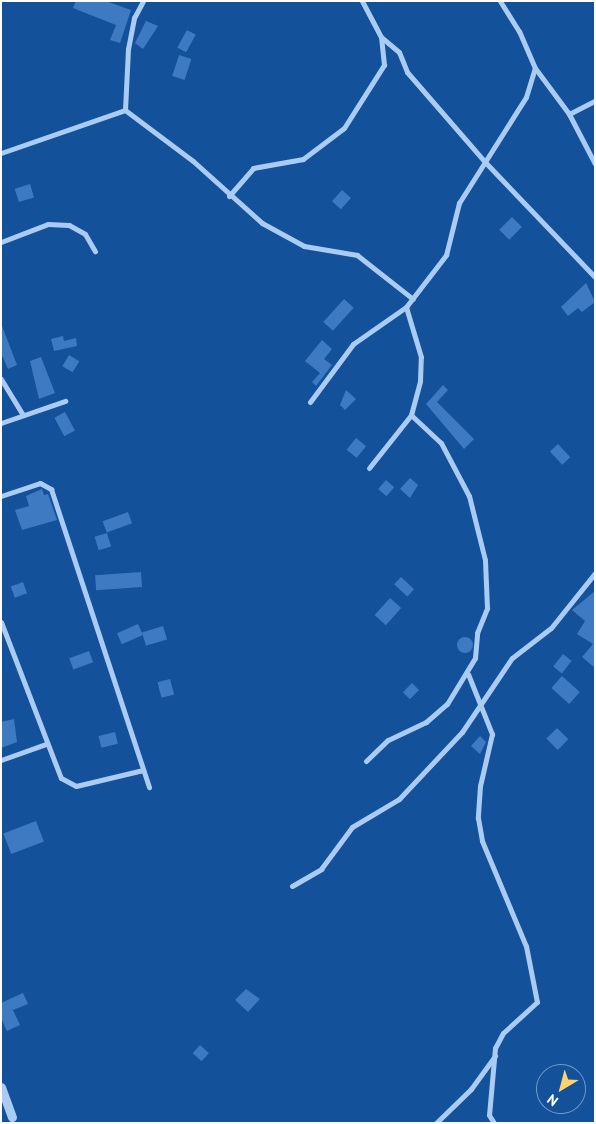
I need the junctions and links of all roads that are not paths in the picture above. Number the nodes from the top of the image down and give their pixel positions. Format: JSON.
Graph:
{"nodes":[{"id":1,"x":143,"y":1,"type":"edge"},
{"id":2,"x":362,"y":1,"type":"edge"},
{"id":3,"x":500,"y":1,"type":"edge"},
{"id":4,"x":381,"y":37,"type":"junction"},
{"id":5,"x":535,"y":68,"type":"junction"},
{"id":6,"x":595,"y":101,"type":"edge"},
{"id":7,"x":124,"y":110,"type":"junction"},
{"id":8,"x":569,"y":114,"type":"junction"},
{"id":9,"x":1,"y":153,"type":"edge"},
{"id":10,"x":485,"y":162,"type":"junction"},
{"id":11,"x":595,"y":164,"type":"edge"},
{"id":12,"x":229,"y":196,"type":"junction"},
{"id":13,"x":1,"y":242,"type":"edge"},
{"id":14,"x":95,"y":251,"type":"dead end"},
{"id":15,"x":595,"y":277,"type":"edge"},
{"id":16,"x":413,"y":299,"type":"junction"},
{"id":17,"x":406,"y":307,"type":"junction"},
{"id":18,"x":1,"y":380,"type":"edge"},
{"id":19,"x":65,"y":401,"type":"dead end"},
{"id":20,"x":310,"y":402,"type":"dead end"},
{"id":21,"x":23,"y":415,"type":"junction"},
{"id":22,"x":410,"y":416,"type":"junction"},
{"id":23,"x":1,"y":423,"type":"edge"},
{"id":24,"x":369,"y":468,"type":"dead end"},
{"id":25,"x":1,"y":496,"type":"edge"},
{"id":26,"x":595,"y":573,"type":"edge"},
{"id":27,"x":1,"y":622,"type":"edge"},
{"id":28,"x":468,"y":674,"type":"junction"},
{"id":29,"x":481,"y":704,"type":"junction"},
{"id":30,"x":46,"y":744,"type":"junction"},
{"id":31,"x":1,"y":760,"type":"edge"},
{"id":32,"x":366,"y":761,"type":"dead end"},
{"id":33,"x":143,"y":770,"type":"junction"},
{"id":34,"x":149,"y":787,"type":"dead end"},
{"id":35,"x":292,"y":886,"type":"dead end"},
{"id":36,"x":495,"y":1055,"type":"junction"},
{"id":37,"x":1,"y":1087,"type":"edge"},
{"id":38,"x":11,"y":1120,"type":"edge"},
{"id":39,"x":436,"y":1123,"type":"edge"},
{"id":40,"x":494,"y":1123,"type":"edge"}],
"edges":[{"from":1,"to":7,"type":"street"},
{"from":2,"to":4,"type":"street"},
{"from":3,"to":5,"type":"street"},
{"from":4,"to":10,"type":"street"},
{"from":4,"to":12,"type":"street"},
{"from":5,"to":8,"type":"street"},
{"from":5,"to":10,"type":"street"},
{"from":6,"to":8,"type":"street"},
{"from":7,"to":9,"type":"street"},
{"from":7,"to":12,"type":"street"},
{"from":8,"to":11,"type":"street"},
{"from":10,"to":15,"type":"street"},
{"from":10,"to":16,"type":"street"},
{"from":12,"to":16,"type":"street"},
{"from":13,"to":14,"type":"street"},
{"from":16,"to":17,"type":"street"},
{"from":17,"to":20,"type":"street"},
{"from":17,"to":22,"type":"street"},
{"from":18,"to":21,"type":"street"},
{"from":19,"to":21,"type":"street"},
{"from":21,"to":23,"type":"street"},
{"from":22,"to":24,"type":"street"},
{"from":22,"to":28,"type":"street"},
{"from":25,"to":33,"type":"street"},
{"from":26,"to":29,"type":"street"},
{"from":27,"to":30,"type":"street"},
{"from":28,"to":29,"type":"street"},
{"from":28,"to":32,"type":"street"},
{"from":29,"to":35,"type":"street"},
{"from":29,"to":36,"type":"street"},
{"from":30,"to":31,"type":"street"},
{"from":30,"to":33,"type":"street"},
{"from":33,"to":34,"type":"street"},
{"from":36,"to":39,"type":"street"},
{"from":36,"to":40,"type":"street"},
{"from":37,"to":38,"type":"street"}]}
